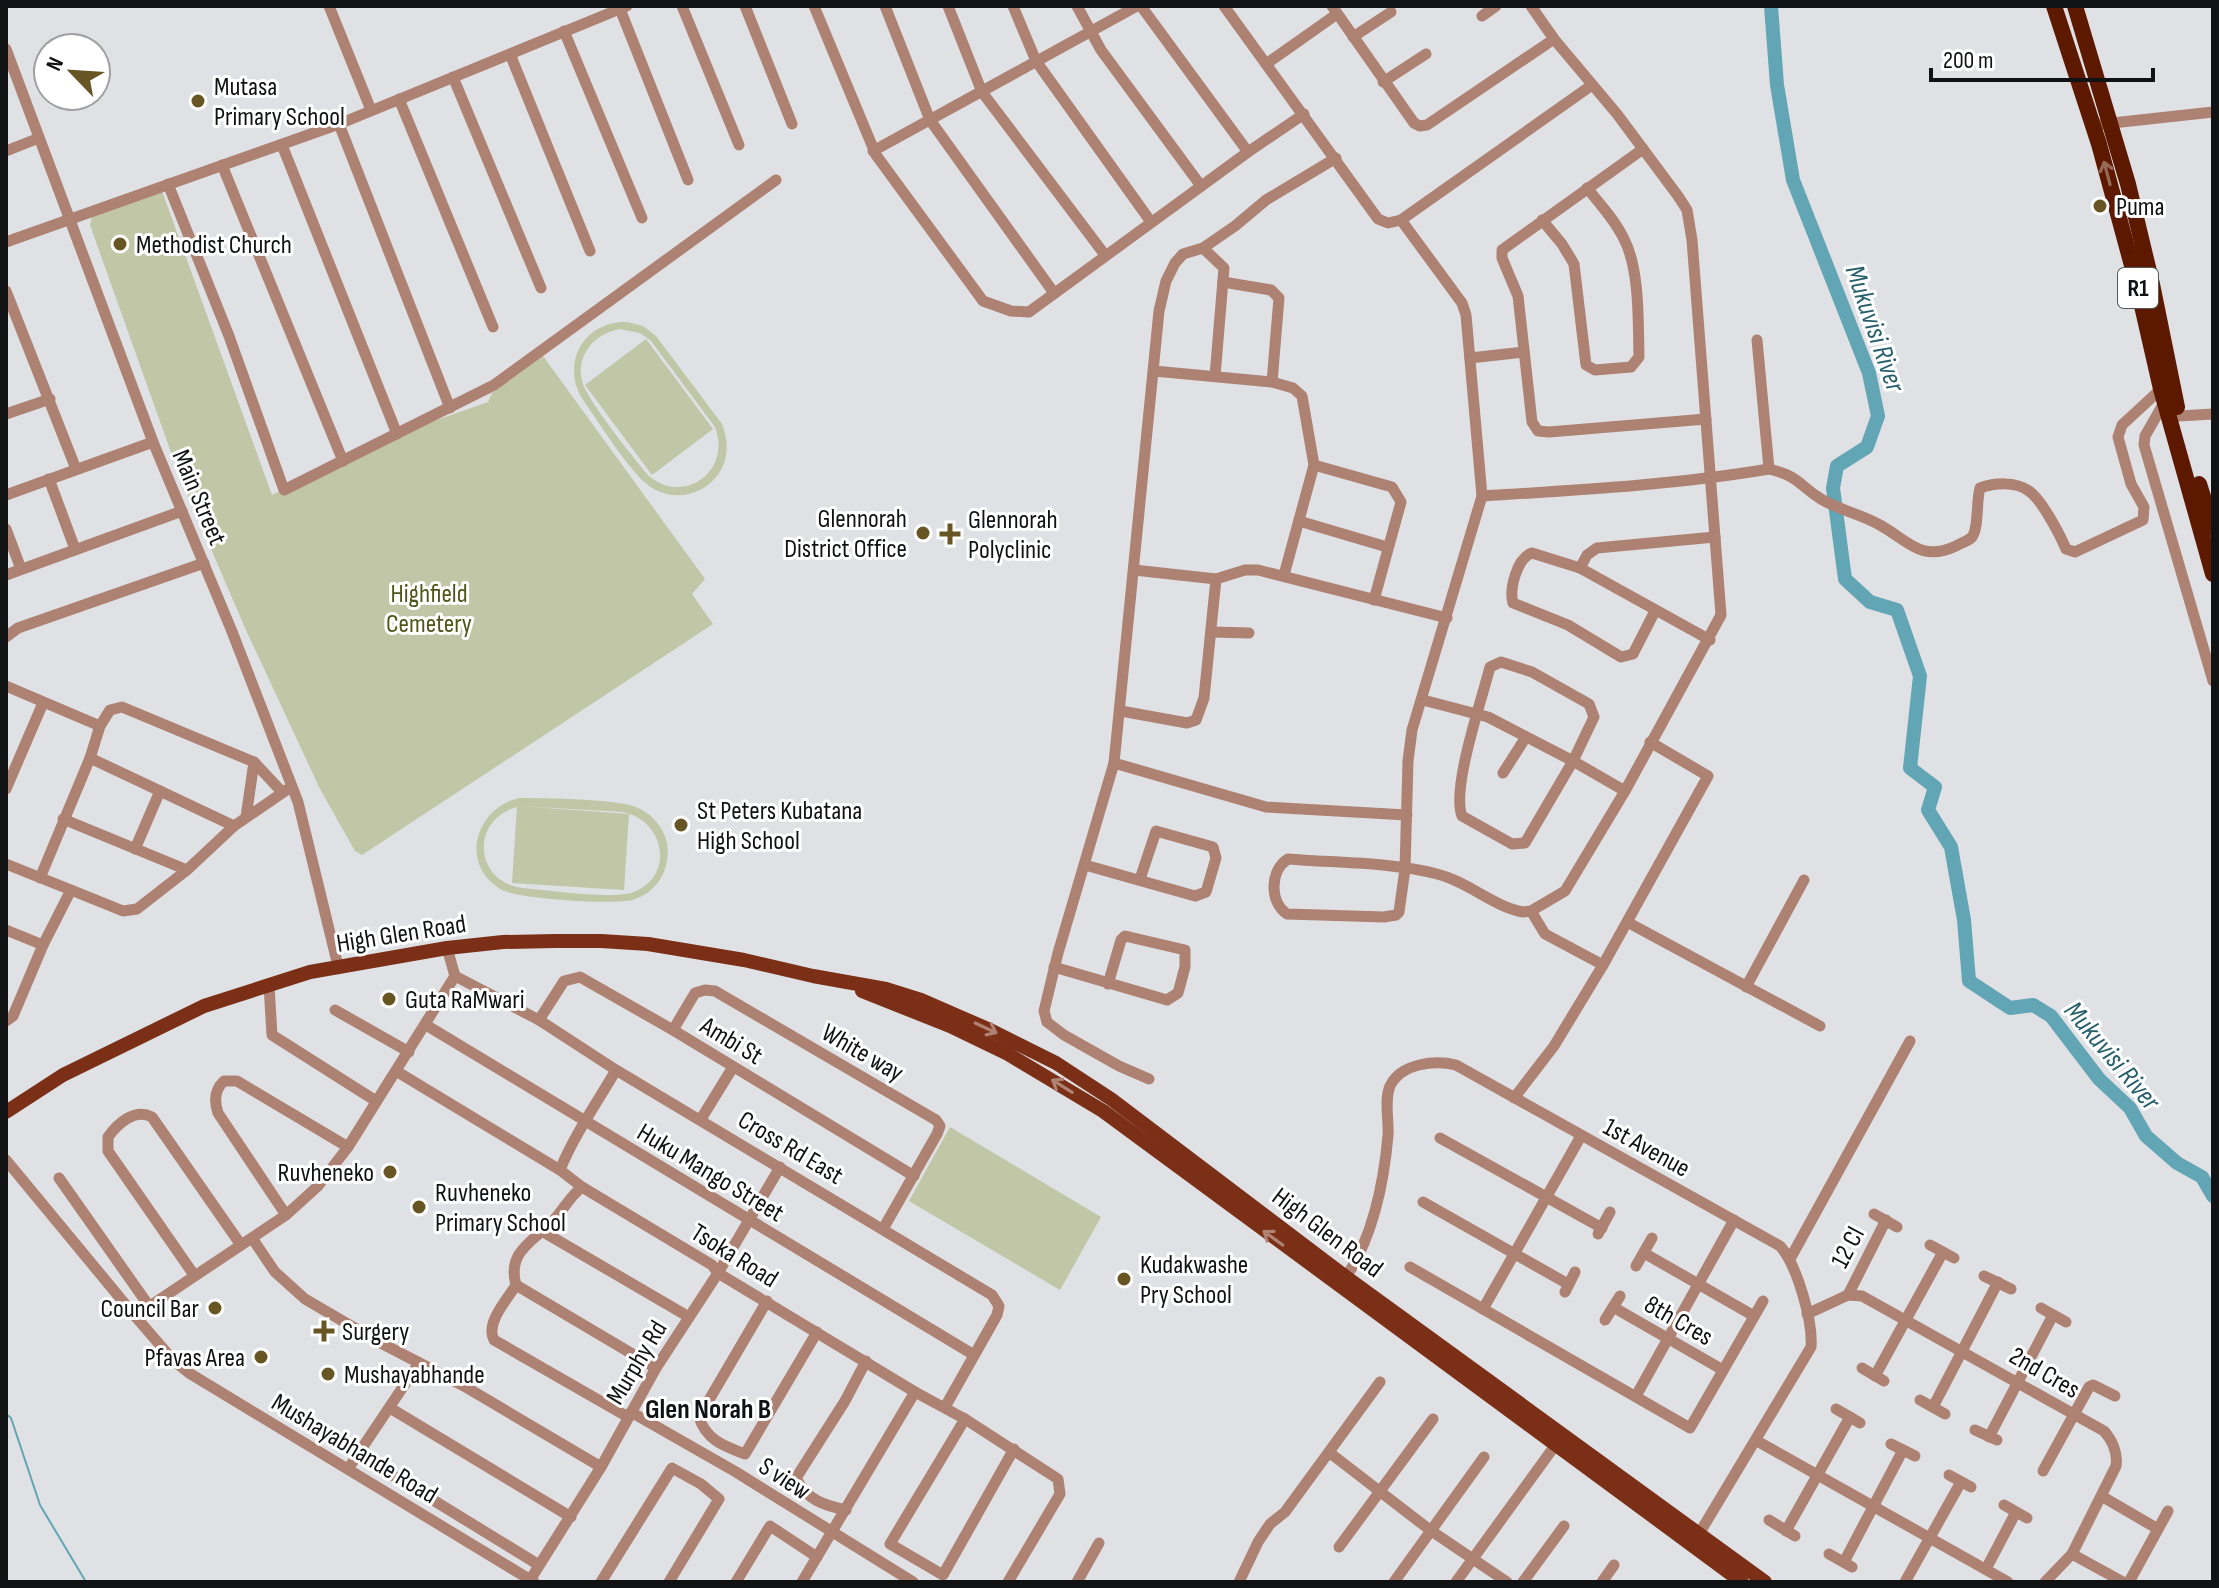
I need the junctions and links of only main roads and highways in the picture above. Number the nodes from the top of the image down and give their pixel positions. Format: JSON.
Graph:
{"nodes":[{"id":1,"x":2054,"y":6,"type":"edge"},
{"id":2,"x":2075,"y":6,"type":"edge"},
{"id":3,"x":2102,"y":124,"type":"junction"},
{"id":4,"x":2213,"y":528,"type":"edge"},
{"id":5,"x":2213,"y":574,"type":"edge"},
{"id":6,"x":6,"y":1112,"type":"edge"},
{"id":7,"x":1560,"y":1440,"type":"junction"},
{"id":8,"x":1742,"y":1582,"type":"edge"},
{"id":9,"x":1765,"y":1582,"type":"edge"}],
"edges":[{"from":1,"to":3,"type":"highway","number":"R1"},
{"from":2,"to":3,"type":"highway","number":"R1"},
{"from":3,"to":4,"type":"highway","number":"R1"},
{"from":5,"to":3,"type":"highway","number":"R1","one_way":true},
{"from":6,"to":7,"type":"main road","name":"High Glen Road"},
{"from":7,"to":8,"type":"main road","name":"High Glen Road"},
{"from":7,"to":9,"type":"main road","name":"High Glen Road"}]}
